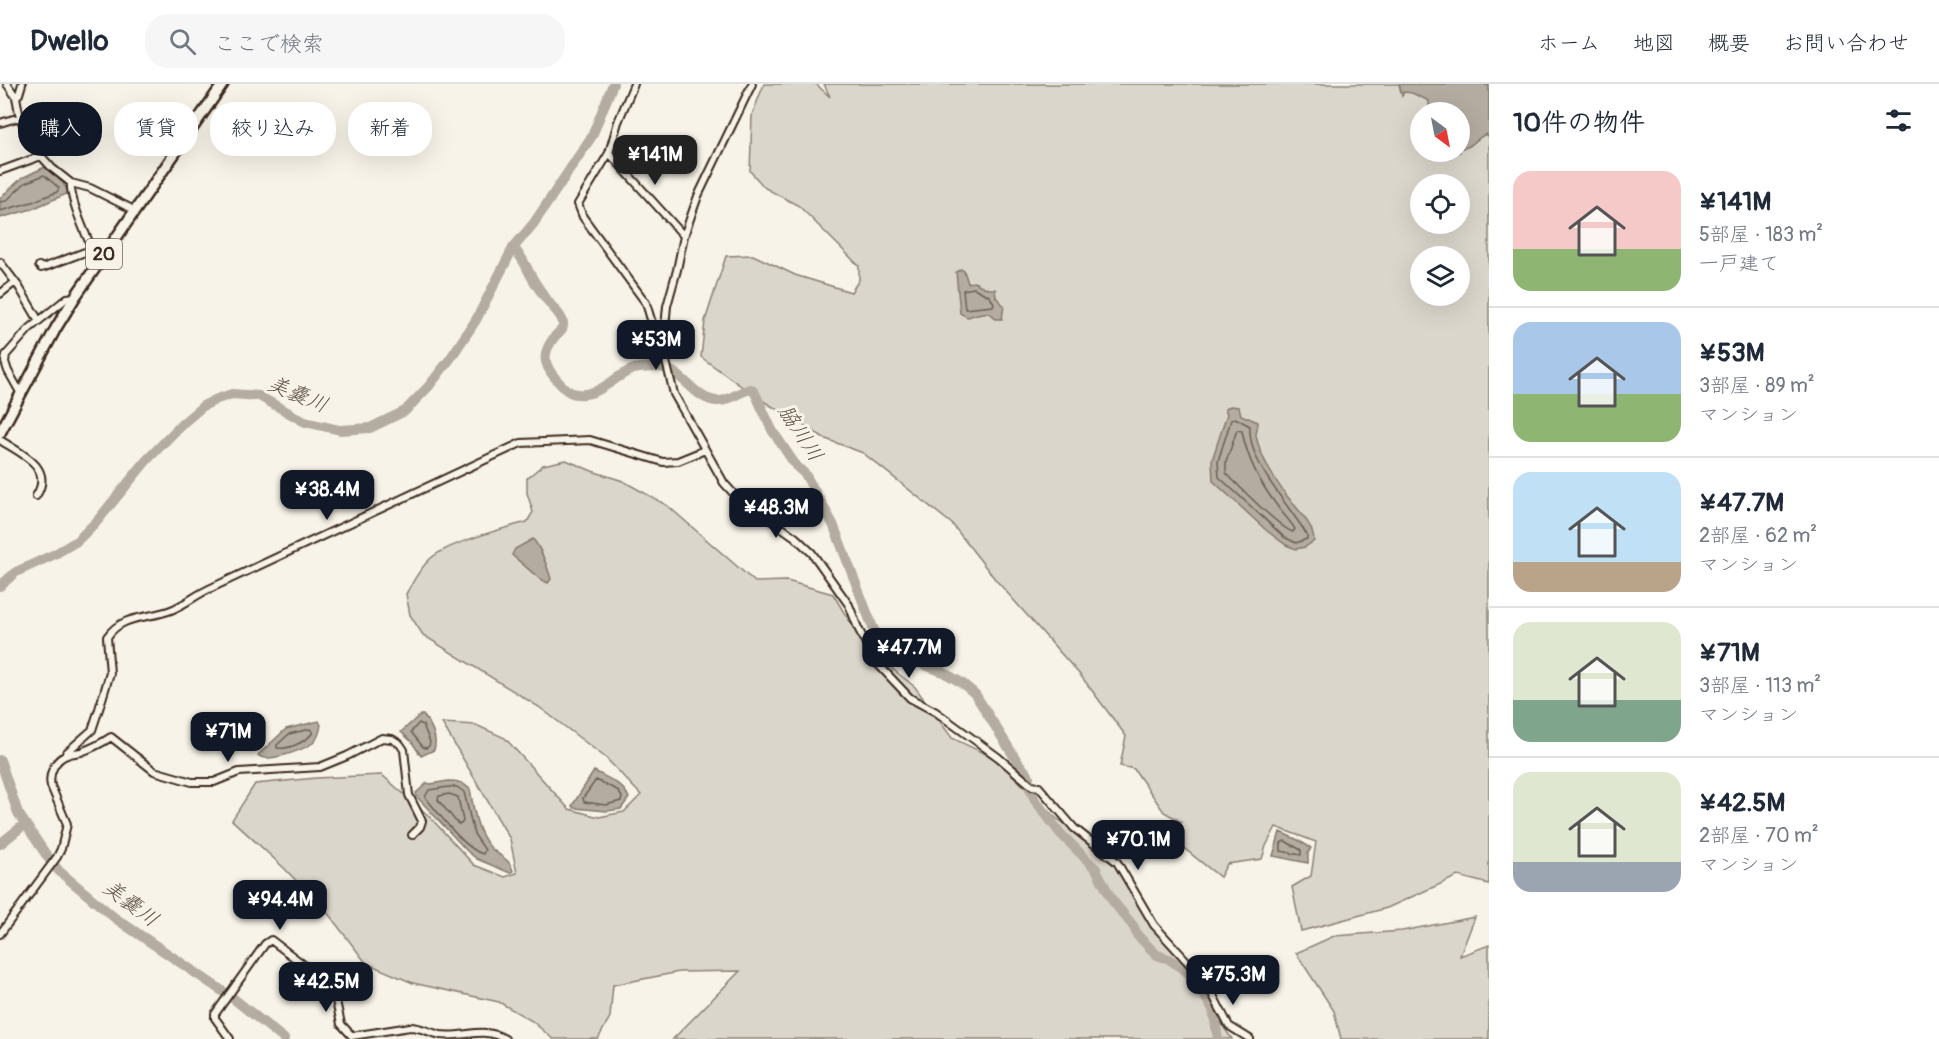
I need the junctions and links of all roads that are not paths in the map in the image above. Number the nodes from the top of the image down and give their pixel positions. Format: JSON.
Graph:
{"nodes":[{"id":1,"x":7,"y":84,"type":"edge"},
{"id":2,"x":22,"y":84,"type":"edge"},
{"id":3,"x":223,"y":84,"type":"edge"},
{"id":4,"x":634,"y":84,"type":"edge"},
{"id":5,"x":752,"y":84,"type":"edge"},
{"id":6,"x":16,"y":97,"type":"junction"},
{"id":7,"x":18,"y":107,"type":"edge"},
{"id":8,"x":18,"y":118,"type":"edge"},
{"id":9,"x":0,"y":123,"type":"edge"},
{"id":10,"x":609,"y":153,"type":"junction"},
{"id":11,"x":41,"y":156,"type":"joint"},
{"id":12,"x":0,"y":171,"type":"edge"},
{"id":13,"x":70,"y":183,"type":"junction"},
{"id":14,"x":134,"y":210,"type":"junction"},
{"id":15,"x":684,"y":236,"type":"junction"},
{"id":16,"x":93,"y":249,"type":"junction"},
{"id":17,"x":99,"y":261,"type":"junction"},
{"id":18,"x":0,"y":262,"type":"edge"},
{"id":19,"x":39,"y":267,"type":"dead end"},
{"id":20,"x":14,"y":283,"type":"junction"},
{"id":21,"x":0,"y":294,"type":"edge"},
{"id":22,"x":75,"y":297,"type":"junction"},
{"id":23,"x":39,"y":321,"type":"junction"},
{"id":24,"x":663,"y":349,"type":"junction"},
{"id":25,"x":21,"y":394,"type":"junction"},
{"id":26,"x":0,"y":433,"type":"edge"},
{"id":27,"x":0,"y":440,"type":"edge"},
{"id":28,"x":705,"y":450,"type":"junction"},
{"id":29,"x":36,"y":496,"type":"dead end"},
{"id":30,"x":66,"y":755,"type":"junction"},
{"id":31,"x":412,"y":835,"type":"dead end"},
{"id":32,"x":0,"y":934,"type":"edge"},
{"id":33,"x":230,"y":1039,"type":"edge"},
{"id":34,"x":505,"y":1039,"type":"edge"},
{"id":35,"x":1250,"y":1039,"type":"edge"}],
"edges":[{"from":1,"to":6,"type":"street"},
{"from":2,"to":6,"type":"street"},
{"from":3,"to":14,"type":"main road","number":"20"},
{"from":4,"to":10,"type":"street"},
{"from":5,"to":15,"type":"street"},
{"from":6,"to":7,"type":"street"},
{"from":8,"to":9,"type":"street"},
{"from":10,"to":15,"type":"street"},
{"from":10,"to":24,"type":"street"},
{"from":11,"to":12,"type":"street"},
{"from":11,"to":13,"type":"street"},
{"from":13,"to":14,"type":"street"},
{"from":13,"to":16,"type":"street"},
{"from":14,"to":17,"type":"main road","number":"20"},
{"from":15,"to":24,"type":"street"},
{"from":16,"to":17,"type":"street"},
{"from":16,"to":19,"type":"street"},
{"from":17,"to":22,"type":"main road","number":"20"},
{"from":18,"to":20,"type":"street"},
{"from":20,"to":21,"type":"street"},
{"from":20,"to":23,"type":"street"},
{"from":22,"to":23,"type":"street"},
{"from":22,"to":25,"type":"main road","number":"20"},
{"from":23,"to":25,"type":"street"},
{"from":24,"to":28,"type":"street"},
{"from":25,"to":26,"type":"main road","number":"20"},
{"from":27,"to":29,"type":"street"},
{"from":28,"to":30,"type":"street"},
{"from":28,"to":35,"type":"street"},
{"from":30,"to":31,"type":"street"},
{"from":30,"to":32,"type":"street"},
{"from":33,"to":34,"type":"street"}]}
